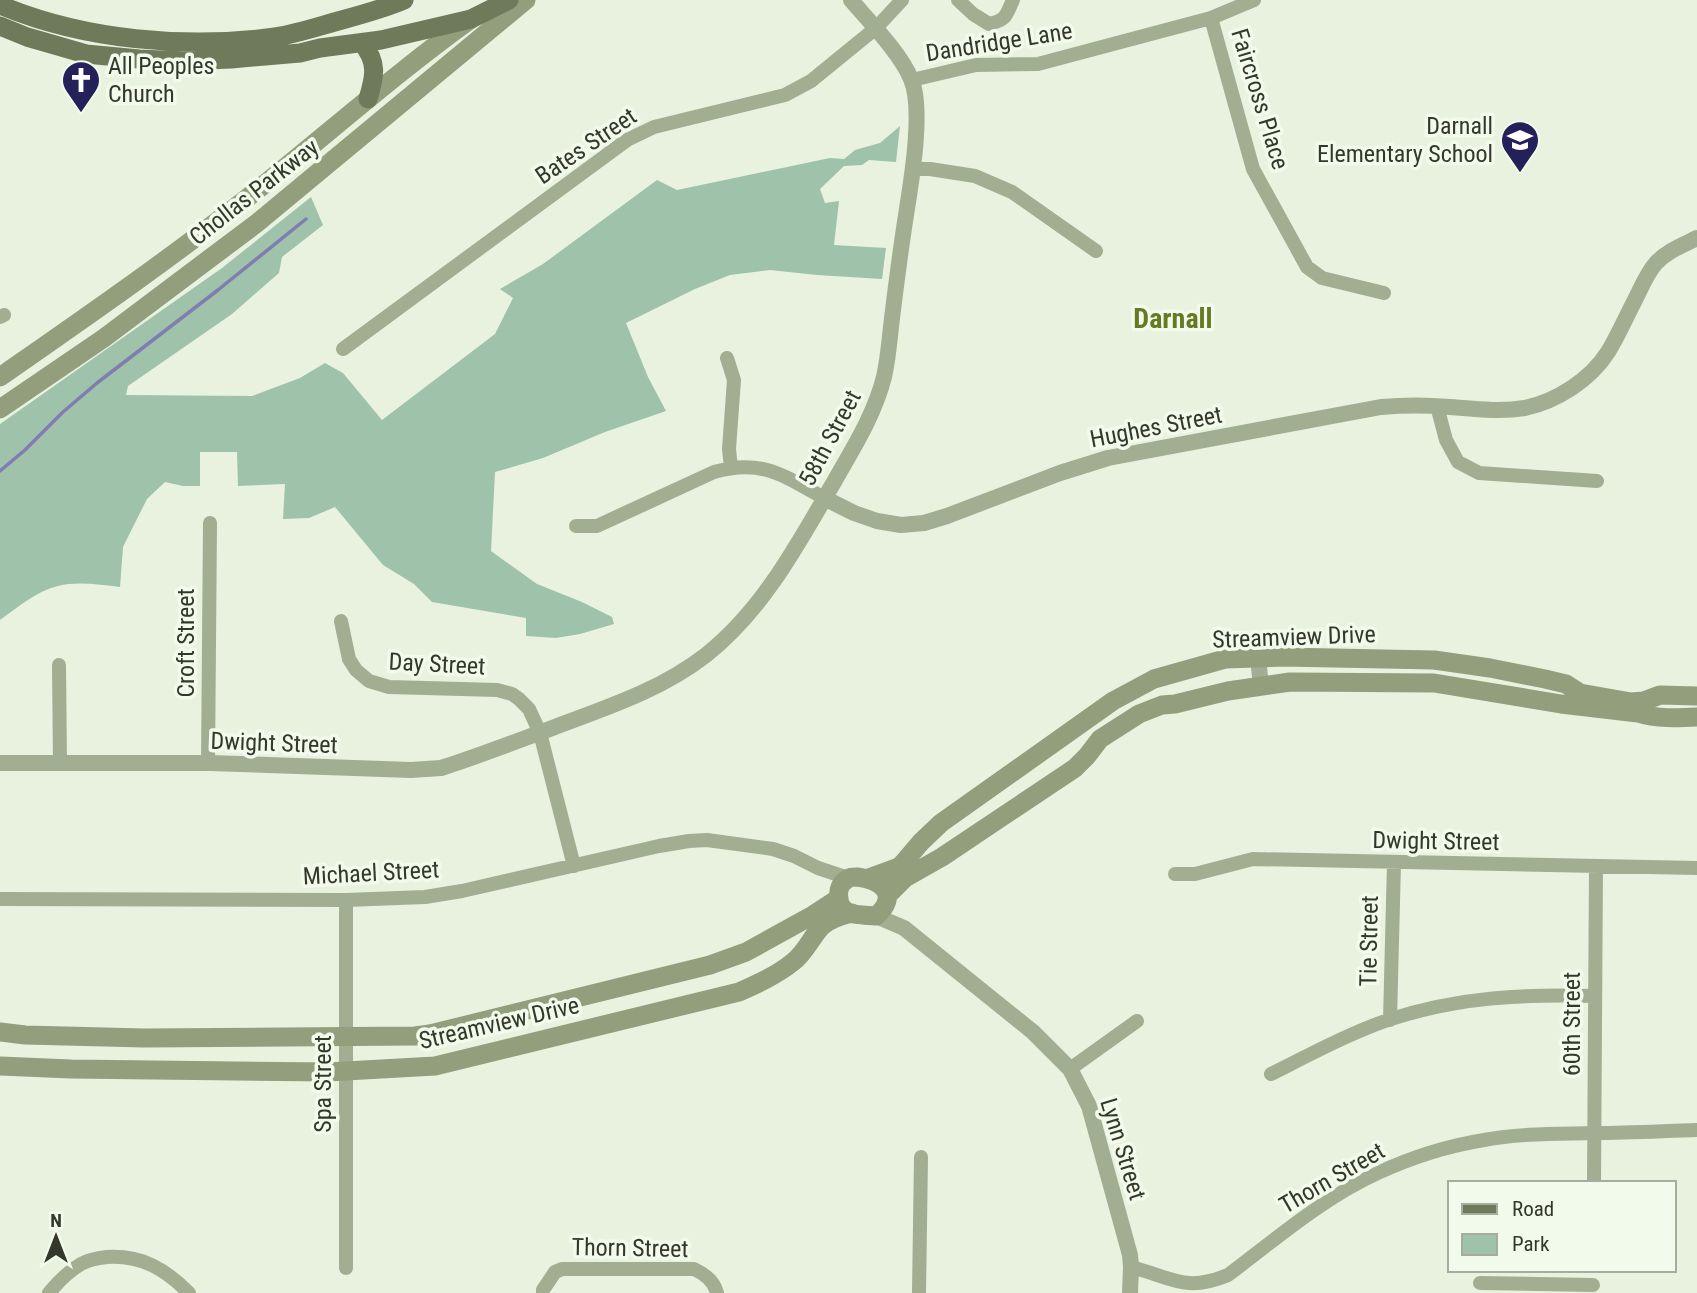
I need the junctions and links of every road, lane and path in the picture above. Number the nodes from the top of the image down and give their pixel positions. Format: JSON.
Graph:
{"nodes":[{"id":1,"x":404,"y":0,"type":"edge"},
{"id":2,"x":493,"y":0,"type":"edge"},
{"id":3,"x":509,"y":0,"type":"edge"},
{"id":4,"x":526,"y":0,"type":"edge"},
{"id":5,"x":850,"y":0,"type":"edge"},
{"id":6,"x":902,"y":0,"type":"edge"},
{"id":7,"x":958,"y":0,"type":"edge"},
{"id":8,"x":1013,"y":0,"type":"edge"},
{"id":9,"x":1254,"y":0,"type":"edge"},
{"id":10,"x":0,"y":5,"type":"edge"},
{"id":11,"x":1211,"y":18,"type":"junction"},
{"id":12,"x":471,"y":19,"type":"junction"},
{"id":13,"x":0,"y":26,"type":"edge"},
{"id":14,"x":876,"y":29,"type":"junction"},
{"id":15,"x":362,"y":43,"type":"junction"},
{"id":16,"x":912,"y":80,"type":"junction"},
{"id":17,"x":369,"y":99,"type":"junction"},
{"id":18,"x":913,"y":169,"type":"junction"},
{"id":19,"x":1697,"y":237,"type":"edge"},
{"id":20,"x":1096,"y":251,"type":"dead end"},
{"id":21,"x":1384,"y":293,"type":"dead end"},
{"id":22,"x":343,"y":349,"type":"dead end"},
{"id":23,"x":727,"y":358,"type":"dead end"},
{"id":24,"x":0,"y":377,"type":"edge"},
{"id":25,"x":1437,"y":406,"type":"junction"},
{"id":26,"x":0,"y":409,"type":"edge"},
{"id":27,"x":731,"y":468,"type":"junction"},
{"id":28,"x":1597,"y":481,"type":"dead end"},
{"id":29,"x":824,"y":498,"type":"junction"},
{"id":30,"x":210,"y":523,"type":"dead end"},
{"id":31,"x":576,"y":526,"type":"dead end"},
{"id":32,"x":341,"y":621,"type":"dead end"},
{"id":33,"x":1258,"y":658,"type":"junction"},
{"id":34,"x":60,"y":665,"type":"dead end"},
{"id":35,"x":1261,"y":686,"type":"junction"},
{"id":36,"x":1697,"y":696,"type":"edge"},
{"id":37,"x":1697,"y":717,"type":"edge"},
{"id":38,"x":540,"y":733,"type":"junction"},
{"id":39,"x":0,"y":763,"type":"edge"},
{"id":40,"x":208,"y":763,"type":"junction"},
{"id":41,"x":60,"y":764,"type":"junction"},
{"id":42,"x":1394,"y":863,"type":"junction"},
{"id":43,"x":574,"y":866,"type":"junction"},
{"id":44,"x":1595,"y":866,"type":"junction"},
{"id":45,"x":1697,"y":868,"type":"edge"},
{"id":46,"x":1175,"y":874,"type":"dead end"},
{"id":47,"x":869,"y":878,"type":"junction"},
{"id":48,"x":842,"y":890,"type":"junction"},
{"id":49,"x":0,"y":899,"type":"edge"},
{"id":50,"x":346,"y":900,"type":"junction"},
{"id":51,"x":883,"y":904,"type":"junction"},
{"id":52,"x":852,"y":913,"type":"junction"},
{"id":53,"x":1595,"y":996,"type":"junction"},
{"id":54,"x":1390,"y":1020,"type":"junction"},
{"id":55,"x":1137,"y":1021,"type":"dead end"},
{"id":56,"x":0,"y":1032,"type":"edge"},
{"id":57,"x":346,"y":1037,"type":"junction"},
{"id":58,"x":0,"y":1066,"type":"edge"},
{"id":59,"x":1070,"y":1069,"type":"junction"},
{"id":60,"x":346,"y":1072,"type":"junction"},
{"id":61,"x":1271,"y":1074,"type":"dead end"},
{"id":62,"x":1697,"y":1130,"type":"edge"},
{"id":63,"x":1594,"y":1133,"type":"junction"},
{"id":64,"x":920,"y":1157,"type":"dead end"},
{"id":65,"x":1594,"y":1181,"type":"edge"},
{"id":66,"x":1131,"y":1267,"type":"junction"},
{"id":67,"x":345,"y":1268,"type":"dead end"},
{"id":68,"x":1480,"y":1283,"type":"dead end"},
{"id":69,"x":1593,"y":1283,"type":"edge"},
{"id":70,"x":714,"y":1287,"type":"edge"},
{"id":71,"x":49,"y":1293,"type":"edge"},
{"id":72,"x":189,"y":1293,"type":"edge"},
{"id":73,"x":542,"y":1293,"type":"edge"},
{"id":74,"x":919,"y":1293,"type":"edge"},
{"id":75,"x":1130,"y":1293,"type":"edge"}],
"edges":[{"from":1,"to":10,"type":"main road"},
{"from":2,"to":12,"type":"main road","name":"Chollas Parkway"},
{"from":3,"to":12,"type":"main road"},
{"from":4,"to":26,"type":"main road","name":"Chollas Parkway"},
{"from":5,"to":14,"type":"street","name":"58th Street"},
{"from":6,"to":14,"type":"street"},
{"from":7,"to":8,"type":"street"},
{"from":9,"to":11,"type":"street","name":"Dandridge Lane"},
{"from":11,"to":16,"type":"street","name":"Dandridge Lane"},
{"from":11,"to":21,"type":"street","name":"Faircross Place"},
{"from":12,"to":15,"type":"main road"},
{"from":12,"to":17,"type":"main road","name":"Chollas Parkway"},
{"from":13,"to":15,"type":"main road"},
{"from":14,"to":16,"type":"street","name":"58th Street"},
{"from":14,"to":22,"type":"street","name":"Bates Street"},
{"from":15,"to":17,"type":"main road"},
{"from":16,"to":18,"type":"street","name":"58th Street"},
{"from":17,"to":24,"type":"main road","name":"Chollas Parkway"},
{"from":18,"to":20,"type":"street"},
{"from":18,"to":29,"type":"street","name":"58th Street"},
{"from":19,"to":25,"type":"street","name":"Hughes Street"},
{"from":23,"to":27,"type":"street"},
{"from":25,"to":28,"type":"street"},
{"from":25,"to":29,"type":"street","name":"Hughes Street"},
{"from":27,"to":29,"type":"street","name":"Hughes Street"},
{"from":27,"to":31,"type":"street","name":"Hughes Street"},
{"from":29,"to":38,"type":"street","name":"58th Street"},
{"from":30,"to":40,"type":"street","name":"Croft Street"},
{"from":32,"to":38,"type":"street","name":"Day Street"},
{"from":33,"to":35,"type":"street"},
{"from":33,"to":36,"type":"main road","name":"Streamview Drive"},
{"from":33,"to":47,"type":"main road","name":"Streamview Drive"},
{"from":34,"to":41,"type":"street"},
{"from":35,"to":37,"type":"main road","name":"Streamview Drive"},
{"from":35,"to":51,"type":"main road","name":"Streamview Drive"},
{"from":38,"to":40,"type":"street","name":"Dwight Street"},
{"from":38,"to":43,"type":"street","name":"Day Street"},
{"from":39,"to":41,"type":"street","name":"Dwight Street"},
{"from":40,"to":41,"type":"street","name":"Dwight Street"},
{"from":42,"to":44,"type":"street","name":"Dwight Street"},
{"from":42,"to":46,"type":"street","name":"Dwight Street"},
{"from":42,"to":54,"type":"street","name":"Tie Street"},
{"from":43,"to":48,"type":"street","name":"Michael Street"},
{"from":43,"to":50,"type":"street","name":"Michael Street"},
{"from":44,"to":45,"type":"street","name":"Dwight Street"},
{"from":44,"to":53,"type":"street","name":"60th Street"},
{"from":47,"to":48,"type":"main road"},
{"from":47,"to":51,"type":"main road"},
{"from":48,"to":52,"type":"main road"},
{"from":48,"to":57,"type":"main road","name":"Streamview Drive"},
{"from":49,"to":50,"type":"street","name":"Michael Street"},
{"from":50,"to":57,"type":"street","name":"Spa Street"},
{"from":51,"to":52,"type":"main road"},
{"from":51,"to":59,"type":"street","name":"Lynn Street"},
{"from":52,"to":60,"type":"main road","name":"Streamview Drive"},
{"from":53,"to":54,"type":"street"},
{"from":53,"to":63,"type":"street","name":"60th Street"},
{"from":54,"to":61,"type":"street"},
{"from":55,"to":59,"type":"street"},
{"from":56,"to":57,"type":"main road","name":"Streamview Drive"},
{"from":57,"to":60,"type":"street","name":"Spa Street"},
{"from":58,"to":60,"type":"main road","name":"Streamview Drive"},
{"from":59,"to":66,"type":"street","name":"Lynn Street"},
{"from":60,"to":67,"type":"street","name":"Spa Street"},
{"from":62,"to":63,"type":"street","name":"Thorn Street"},
{"from":63,"to":65,"type":"street","name":"60th Street"},
{"from":63,"to":66,"type":"street","name":"Thorn Street"},
{"from":64,"to":74,"type":"street"},
{"from":66,"to":75,"type":"street","name":"Lynn Street"},
{"from":68,"to":69,"type":"street"},
{"from":70,"to":73,"type":"street","name":"Thorn Street"},
{"from":71,"to":72,"type":"street"}]}
